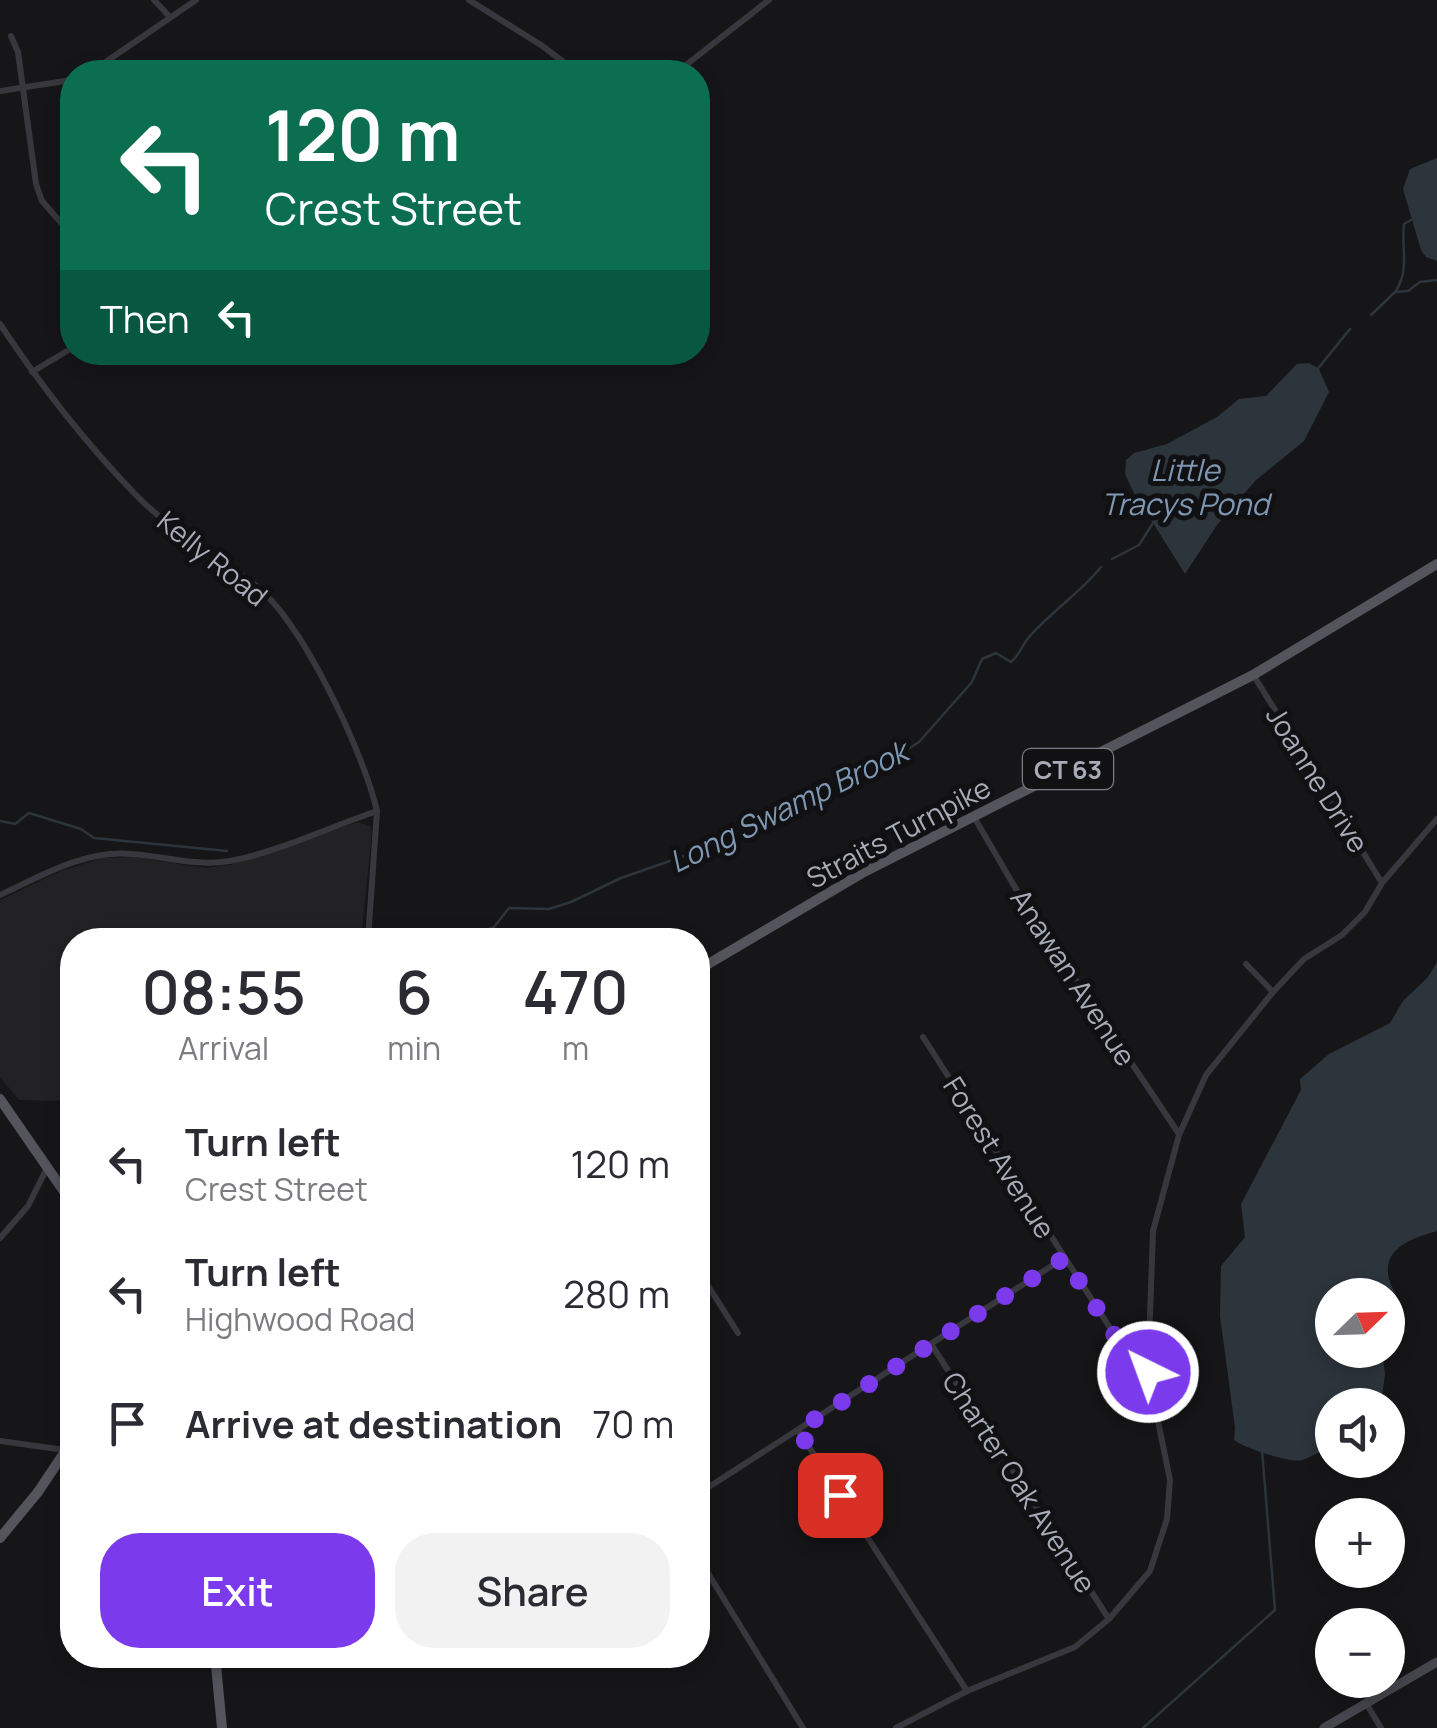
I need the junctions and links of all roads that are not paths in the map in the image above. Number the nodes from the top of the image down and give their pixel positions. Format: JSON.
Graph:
{"nodes":[{"id":1,"x":154,"y":0,"type":"edge"},
{"id":2,"x":196,"y":0,"type":"edge"},
{"id":3,"x":469,"y":0,"type":"edge"},
{"id":4,"x":769,"y":0,"type":"edge"},
{"id":5,"x":758,"y":3,"type":"edge"},
{"id":6,"x":169,"y":16,"type":"junction"},
{"id":7,"x":11,"y":36,"type":"dead end"},
{"id":8,"x":108,"y":60,"type":"edge"},
{"id":9,"x":562,"y":60,"type":"edge"},
{"id":10,"x":691,"y":60,"type":"edge"},
{"id":11,"x":60,"y":82,"type":"edge"},
{"id":12,"x":24,"y":89,"type":"junction"},
{"id":13,"x":0,"y":91,"type":"edge"},
{"id":14,"x":60,"y":222,"type":"edge"},
{"id":15,"x":0,"y":324,"type":"edge"},
{"id":16,"x":60,"y":355,"type":"edge"},
{"id":17,"x":32,"y":372,"type":"junction"},
{"id":18,"x":1437,"y":564,"type":"edge"},
{"id":19,"x":1253,"y":675,"type":"junction"},
{"id":20,"x":376,"y":810,"type":"junction"},
{"id":21,"x":974,"y":816,"type":"junction"},
{"id":22,"x":1437,"y":819,"type":"edge"},
{"id":23,"x":1382,"y":883,"type":"junction"},
{"id":24,"x":0,"y":896,"type":"edge"},
{"id":25,"x":369,"y":928,"type":"edge"},
{"id":26,"x":710,"y":963,"type":"edge"},
{"id":27,"x":1246,"y":964,"type":"dead end"},
{"id":28,"x":1273,"y":992,"type":"junction"},
{"id":29,"x":923,"y":1037,"type":"dead end"},
{"id":30,"x":0,"y":1099,"type":"edge"},
{"id":31,"x":1180,"y":1135,"type":"junction"},
{"id":32,"x":47,"y":1168,"type":"junction"},
{"id":33,"x":60,"y":1186,"type":"edge"},
{"id":34,"x":0,"y":1238,"type":"edge"},
{"id":35,"x":1064,"y":1258,"type":"junction"},
{"id":36,"x":710,"y":1289,"type":"edge"},
{"id":37,"x":738,"y":1333,"type":"dead end"},
{"id":38,"x":931,"y":1344,"type":"junction"},
{"id":39,"x":1148,"y":1372,"type":"junction"},
{"id":40,"x":798,"y":1430,"type":"junction"},
{"id":41,"x":0,"y":1440,"type":"edge"},
{"id":42,"x":60,"y":1445,"type":"edge"},
{"id":43,"x":60,"y":1460,"type":"edge"},
{"id":44,"x":710,"y":1486,"type":"edge"},
{"id":45,"x":0,"y":1538,"type":"edge"},
{"id":46,"x":710,"y":1576,"type":"edge"},
{"id":47,"x":1109,"y":1619,"type":"junction"},
{"id":48,"x":1437,"y":1662,"type":"edge"},
{"id":49,"x":216,"y":1668,"type":"edge"},
{"id":50,"x":968,"y":1690,"type":"junction"},
{"id":51,"x":1366,"y":1703,"type":"junction"},
{"id":52,"x":222,"y":1728,"type":"edge"},
{"id":53,"x":804,"y":1728,"type":"edge"},
{"id":54,"x":896,"y":1728,"type":"edge"},
{"id":55,"x":1324,"y":1728,"type":"edge"},
{"id":56,"x":1381,"y":1728,"type":"edge"}],
"edges":[{"from":1,"to":6,"type":"street"},
{"from":2,"to":6,"type":"street"},
{"from":3,"to":9,"type":"street"},
{"from":4,"to":5,"type":"street"},
{"from":5,"to":10,"type":"street"},
{"from":6,"to":8,"type":"street"},
{"from":7,"to":12,"type":"street"},
{"from":11,"to":12,"type":"street"},
{"from":12,"to":13,"type":"street"},
{"from":12,"to":14,"type":"street"},
{"from":15,"to":17,"type":"street","name":"Kelly Road"},
{"from":16,"to":17,"type":"street"},
{"from":17,"to":20,"type":"street","name":"Kelly Road"},
{"from":18,"to":19,"type":"main road","name":"Straits Turnpike","number":"CT 63"},
{"from":19,"to":21,"type":"main road","name":"Straits Turnpike","number":"CT 63"},
{"from":19,"to":23,"type":"street","name":"Joanne Drive"},
{"from":20,"to":24,"type":"street"},
{"from":20,"to":25,"type":"street","name":"Kelly Road"},
{"from":21,"to":26,"type":"main road","name":"Straits Turnpike","number":"CT 63"},
{"from":21,"to":31,"type":"street","name":"Anawan Avenue"},
{"from":22,"to":23,"type":"street"},
{"from":23,"to":28,"type":"street"},
{"from":27,"to":28,"type":"street"},
{"from":28,"to":31,"type":"street"},
{"from":29,"to":35,"type":"street","name":"Forest Avenue"},
{"from":30,"to":32,"type":"main road"},
{"from":31,"to":39,"type":"street"},
{"from":32,"to":33,"type":"main road"},
{"from":32,"to":34,"type":"street"},
{"from":35,"to":38,"type":"street"},
{"from":35,"to":39,"type":"street","name":"Forest Avenue"},
{"from":36,"to":37,"type":"street"},
{"from":38,"to":40,"type":"street"},
{"from":38,"to":47,"type":"street","name":"Charter Oak Avenue"},
{"from":39,"to":47,"type":"street"},
{"from":40,"to":44,"type":"street"},
{"from":40,"to":50,"type":"street"},
{"from":41,"to":42,"type":"street"},
{"from":43,"to":45,"type":"main road"},
{"from":46,"to":53,"type":"street"},
{"from":47,"to":50,"type":"street"},
{"from":48,"to":51,"type":"street"},
{"from":49,"to":52,"type":"main road"},
{"from":50,"to":54,"type":"street"},
{"from":51,"to":55,"type":"street"},
{"from":51,"to":56,"type":"street"}]}
